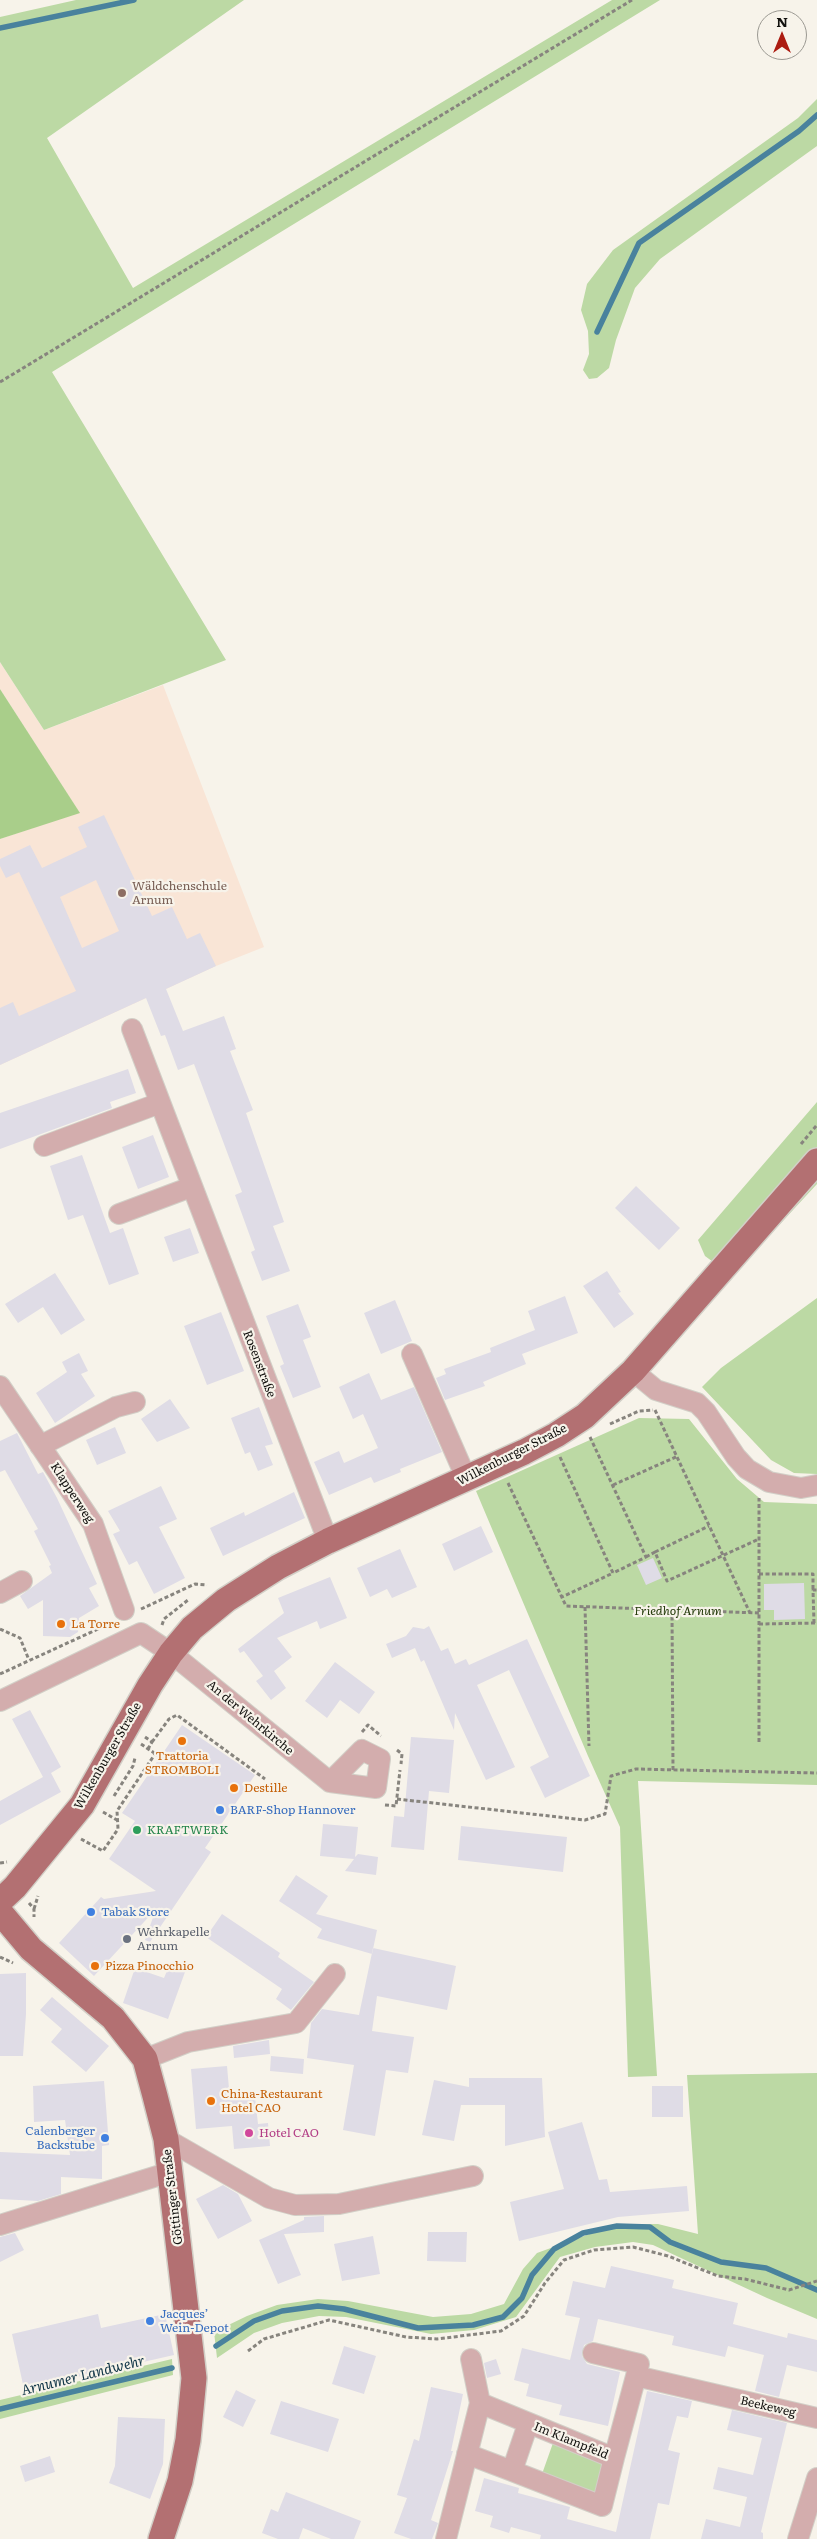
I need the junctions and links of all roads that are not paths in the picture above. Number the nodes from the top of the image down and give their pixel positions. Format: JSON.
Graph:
{"nodes":[{"id":1,"x":132,"y":1029,"type":"dead end"},
{"id":2,"x":160,"y":1102,"type":"junction"},
{"id":3,"x":44,"y":1146,"type":"dead end"},
{"id":4,"x":817,"y":1161,"type":"edge"},
{"id":5,"x":192,"y":1187,"type":"junction"},
{"id":6,"x":119,"y":1214,"type":"dead end"},
{"id":7,"x":412,"y":1354,"type":"dead end"},
{"id":8,"x":633,"y":1372,"type":"junction"},
{"id":9,"x":0,"y":1386,"type":"edge"},
{"id":10,"x":135,"y":1402,"type":"dead end"},
{"id":11,"x":40,"y":1446,"type":"junction"},
{"id":12,"x":467,"y":1480,"type":"junction"},
{"id":13,"x":817,"y":1484,"type":"edge"},
{"id":14,"x":328,"y":1542,"type":"junction"},
{"id":15,"x":22,"y":1581,"type":"dead end"},
{"id":16,"x":0,"y":1593,"type":"edge"},
{"id":17,"x":127,"y":1613,"type":"road end"},
{"id":18,"x":171,"y":1653,"type":"junction"},
{"id":19,"x":0,"y":1701,"type":"edge"},
{"id":20,"x":330,"y":1782,"type":"junction"},
{"id":21,"x":0,"y":1901,"type":"edge"},
{"id":22,"x":0,"y":1912,"type":"edge"},
{"id":23,"x":335,"y":1974,"type":"dead end"},
{"id":24,"x":145,"y":2059,"type":"junction"},
{"id":25,"x":166,"y":2140,"type":"junction"},
{"id":26,"x":170,"y":2172,"type":"junction"},
{"id":27,"x":473,"y":2176,"type":"dead end"},
{"id":28,"x":0,"y":2225,"type":"edge"},
{"id":29,"x":593,"y":2354,"type":"dead end"},
{"id":30,"x":471,"y":2359,"type":"dead end"},
{"id":31,"x":636,"y":2376,"type":"junction"},
{"id":32,"x":480,"y":2403,"type":"junction"},
{"id":33,"x":817,"y":2418,"type":"edge"},
{"id":34,"x":528,"y":2424,"type":"junction"},
{"id":35,"x":468,"y":2454,"type":"junction"},
{"id":36,"x":614,"y":2458,"type":"junction"},
{"id":37,"x":512,"y":2471,"type":"junction"},
{"id":38,"x":817,"y":2478,"type":"edge"},
{"id":39,"x":161,"y":2539,"type":"edge"},
{"id":40,"x":446,"y":2539,"type":"edge"},
{"id":41,"x":798,"y":2539,"type":"edge"}],
"edges":[{"from":1,"to":2,"type":"street","name":"Rosenstraße"},
{"from":2,"to":3,"type":"street"},
{"from":2,"to":5,"type":"street","name":"Rosenstraße"},
{"from":4,"to":8,"type":"main road","name":"Wilkenburger Straße"},
{"from":5,"to":6,"type":"street"},
{"from":5,"to":14,"type":"street","name":"Rosenstraße"},
{"from":7,"to":12,"type":"street"},
{"from":8,"to":12,"type":"main road","name":"Wilkenburger Straße"},
{"from":8,"to":13,"type":"street"},
{"from":9,"to":11,"type":"street","name":"Klapperweg"},
{"from":10,"to":11,"type":"street"},
{"from":11,"to":17,"type":"street","name":"Klapperweg"},
{"from":12,"to":14,"type":"main road","name":"Wilkenburger Straße"},
{"from":14,"to":18,"type":"main road","name":"Wilkenburger Straße"},
{"from":15,"to":16,"type":"street"},
{"from":18,"to":19,"type":"street"},
{"from":18,"to":20,"type":"street","name":"An der Wehrkirche"},
{"from":18,"to":21,"type":"main road","name":"Wilkenburger Straße"},
{"from":20,"to":20,"type":"street","name":"An der Wehrkirche"},
{"from":22,"to":24,"type":"main road","name":"Göttinger Straße"},
{"from":23,"to":24,"type":"street"},
{"from":24,"to":25,"type":"main road","name":"Göttinger Straße"},
{"from":25,"to":26,"type":"main road","name":"Göttinger Straße"},
{"from":25,"to":27,"type":"street"},
{"from":26,"to":28,"type":"street"},
{"from":26,"to":39,"type":"main road","name":"Göttinger Straße"},
{"from":29,"to":31,"type":"street"},
{"from":30,"to":32,"type":"street"},
{"from":31,"to":33,"type":"street","name":"Beekeweg"},
{"from":31,"to":36,"type":"street","name":"Im Klampfeld"},
{"from":32,"to":34,"type":"street","name":"Im Klampfeld"},
{"from":32,"to":35,"type":"street"},
{"from":34,"to":36,"type":"street","name":"Im Klampfeld"},
{"from":34,"to":37,"type":"street","name":"Im Klampfeld"},
{"from":35,"to":37,"type":"street","name":"Im Klampfeld"},
{"from":35,"to":40,"type":"street"},
{"from":36,"to":37,"type":"street","name":"Im Klampfeld"},
{"from":38,"to":41,"type":"street"}]}
